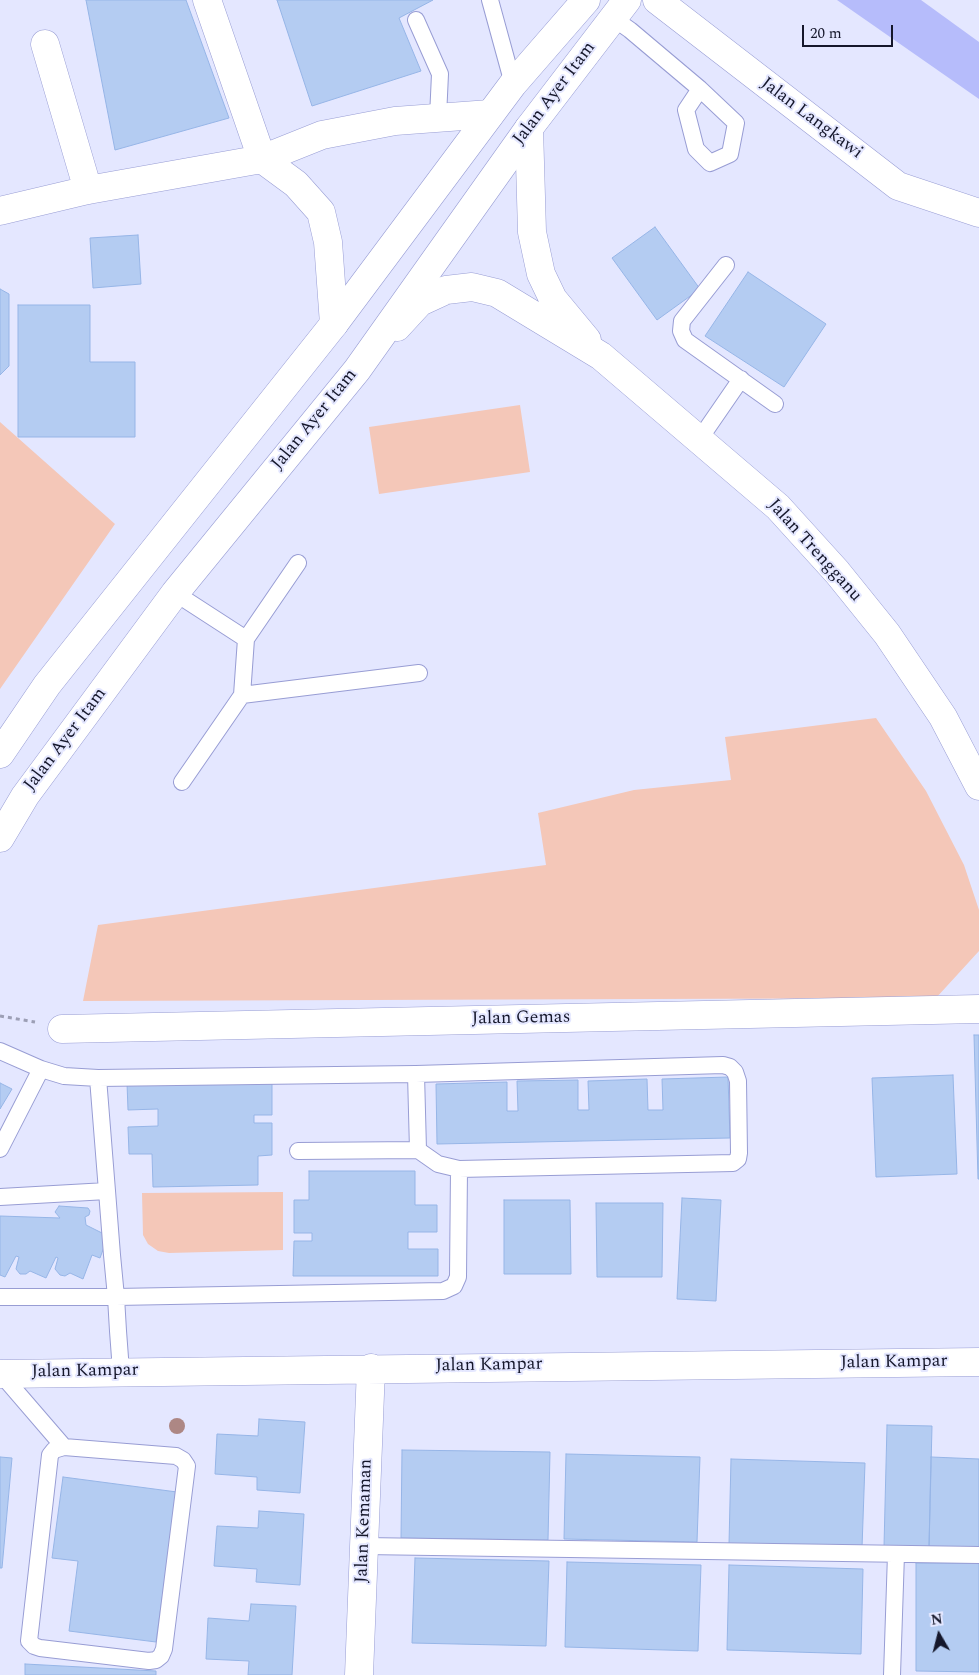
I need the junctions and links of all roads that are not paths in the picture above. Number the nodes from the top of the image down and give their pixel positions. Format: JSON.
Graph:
{"nodes":[{"id":1,"x":207,"y":0,"type":"edge"},
{"id":2,"x":490,"y":0,"type":"edge"},
{"id":3,"x":586,"y":0,"type":"edge"},
{"id":4,"x":657,"y":0,"type":"edge"},
{"id":5,"x":620,"y":9,"type":"edge"},
{"id":6,"x":416,"y":20,"type":"dead end"},
{"id":7,"x":45,"y":44,"type":"dead end"},
{"id":8,"x":513,"y":84,"type":"junction"},
{"id":9,"x":700,"y":89,"type":"dead end"},
{"id":10,"x":490,"y":114,"type":"junction"},
{"id":11,"x":438,"y":117,"type":"junction"},
{"id":12,"x":529,"y":128,"type":"junction"},
{"id":13,"x":262,"y":159,"type":"junction"},
{"id":14,"x":88,"y":190,"type":"junction"},
{"id":15,"x":0,"y":211,"type":"edge"},
{"id":16,"x":979,"y":212,"type":"edge"},
{"id":17,"x":726,"y":265,"type":"dead end"},
{"id":18,"x":334,"y":324,"type":"junction"},
{"id":19,"x":601,"y":356,"type":"junction"},
{"id":20,"x":357,"y":370,"type":"junction"},
{"id":21,"x":740,"y":379,"type":"junction"},
{"id":22,"x":775,"y":404,"type":"dead end"},
{"id":23,"x":699,"y":440,"type":"junction"},
{"id":24,"x":298,"y":562,"type":"dead end"},
{"id":25,"x":175,"y":593,"type":"junction"},
{"id":26,"x":246,"y":639,"type":"junction"},
{"id":27,"x":419,"y":672,"type":"dead end"},
{"id":28,"x":242,"y":695,"type":"junction"},
{"id":29,"x":0,"y":754,"type":"edge"},
{"id":30,"x":182,"y":782,"type":"dead end"},
{"id":31,"x":979,"y":786,"type":"edge"},
{"id":32,"x":0,"y":838,"type":"edge"},
{"id":33,"x":979,"y":1009,"type":"edge"},
{"id":34,"x":62,"y":1029,"type":"road end"},
{"id":35,"x":0,"y":1050,"type":"edge"},
{"id":36,"x":40,"y":1069,"type":"junction"},
{"id":37,"x":416,"y":1074,"type":"junction"},
{"id":38,"x":98,"y":1078,"type":"junction"},
{"id":39,"x":0,"y":1149,"type":"edge"},
{"id":40,"x":418,"y":1150,"type":"junction"},
{"id":41,"x":298,"y":1151,"type":"dead end"},
{"id":42,"x":459,"y":1169,"type":"junction"},
{"id":43,"x":107,"y":1192,"type":"junction"},
{"id":44,"x":0,"y":1196,"type":"edge"},
{"id":45,"x":0,"y":1297,"type":"edge"},
{"id":46,"x":116,"y":1297,"type":"junction"},
{"id":47,"x":979,"y":1362,"type":"edge"},
{"id":48,"x":371,"y":1368,"type":"junction"},
{"id":49,"x":121,"y":1371,"type":"junction"},
{"id":50,"x":1,"y":1374,"type":"edge"},
{"id":51,"x":64,"y":1447,"type":"junction"},
{"id":52,"x":364,"y":1546,"type":"junction"},
{"id":53,"x":896,"y":1554,"type":"junction"},
{"id":54,"x":979,"y":1555,"type":"edge"},
{"id":55,"x":359,"y":1675,"type":"edge"},
{"id":56,"x":892,"y":1675,"type":"edge"}],
"edges":[{"from":1,"to":13,"type":"street"},
{"from":2,"to":8,"type":"lane"},
{"from":3,"to":8,"type":"street","name":"Jalan Ayer Itam"},
{"from":4,"to":16,"type":"street","name":"Jalan Langkawi"},
{"from":5,"to":9,"type":"lane"},
{"from":5,"to":12,"type":"street","name":"Jalan Ayer Itam"},
{"from":6,"to":11,"type":"lane"},
{"from":7,"to":14,"type":"street"},
{"from":8,"to":10,"type":"street","name":"Jalan Ayer Itam"},
{"from":10,"to":11,"type":"street"},
{"from":10,"to":18,"type":"street","name":"Jalan Ayer Itam"},
{"from":11,"to":13,"type":"street"},
{"from":12,"to":19,"type":"street","name":"Jalan Trengganu"},
{"from":12,"to":20,"type":"street","name":"Jalan Ayer Itam"},
{"from":13,"to":14,"type":"street"},
{"from":13,"to":18,"type":"street"},
{"from":14,"to":15,"type":"street"},
{"from":17,"to":21,"type":"lane"},
{"from":18,"to":29,"type":"street","name":"Jalan Ayer Itam"},
{"from":19,"to":20,"type":"street","name":"Jalan Trengganu"},
{"from":19,"to":23,"type":"street","name":"Jalan Trengganu"},
{"from":20,"to":25,"type":"street","name":"Jalan Ayer Itam"},
{"from":21,"to":22,"type":"lane"},
{"from":21,"to":23,"type":"lane"},
{"from":23,"to":31,"type":"street","name":"Jalan Trengganu"},
{"from":24,"to":26,"type":"lane"},
{"from":25,"to":26,"type":"lane"},
{"from":25,"to":32,"type":"street","name":"Jalan Ayer Itam"},
{"from":26,"to":28,"type":"lane"},
{"from":27,"to":28,"type":"lane"},
{"from":28,"to":30,"type":"lane"},
{"from":33,"to":34,"type":"street","name":"Jalan Gemas"},
{"from":35,"to":36,"type":"lane"},
{"from":36,"to":38,"type":"lane"},
{"from":36,"to":39,"type":"lane"},
{"from":37,"to":38,"type":"lane"},
{"from":37,"to":40,"type":"lane"},
{"from":37,"to":42,"type":"lane"},
{"from":38,"to":43,"type":"lane"},
{"from":40,"to":41,"type":"lane"},
{"from":40,"to":42,"type":"lane"},
{"from":42,"to":46,"type":"lane"},
{"from":43,"to":44,"type":"lane"},
{"from":43,"to":46,"type":"lane"},
{"from":45,"to":46,"type":"lane"},
{"from":46,"to":49,"type":"lane"},
{"from":47,"to":48,"type":"street","name":"Jalan Kampar"},
{"from":48,"to":49,"type":"street","name":"Jalan Kampar"},
{"from":48,"to":52,"type":"street","name":"Jalan Kemaman"},
{"from":49,"to":50,"type":"street","name":"Jalan Kampar"},
{"from":50,"to":51,"type":"lane"},
{"from":51,"to":51,"type":"lane"},
{"from":52,"to":53,"type":"lane"},
{"from":52,"to":55,"type":"street","name":"Jalan Kemaman"},
{"from":53,"to":54,"type":"lane"},
{"from":53,"to":56,"type":"lane"}]}
